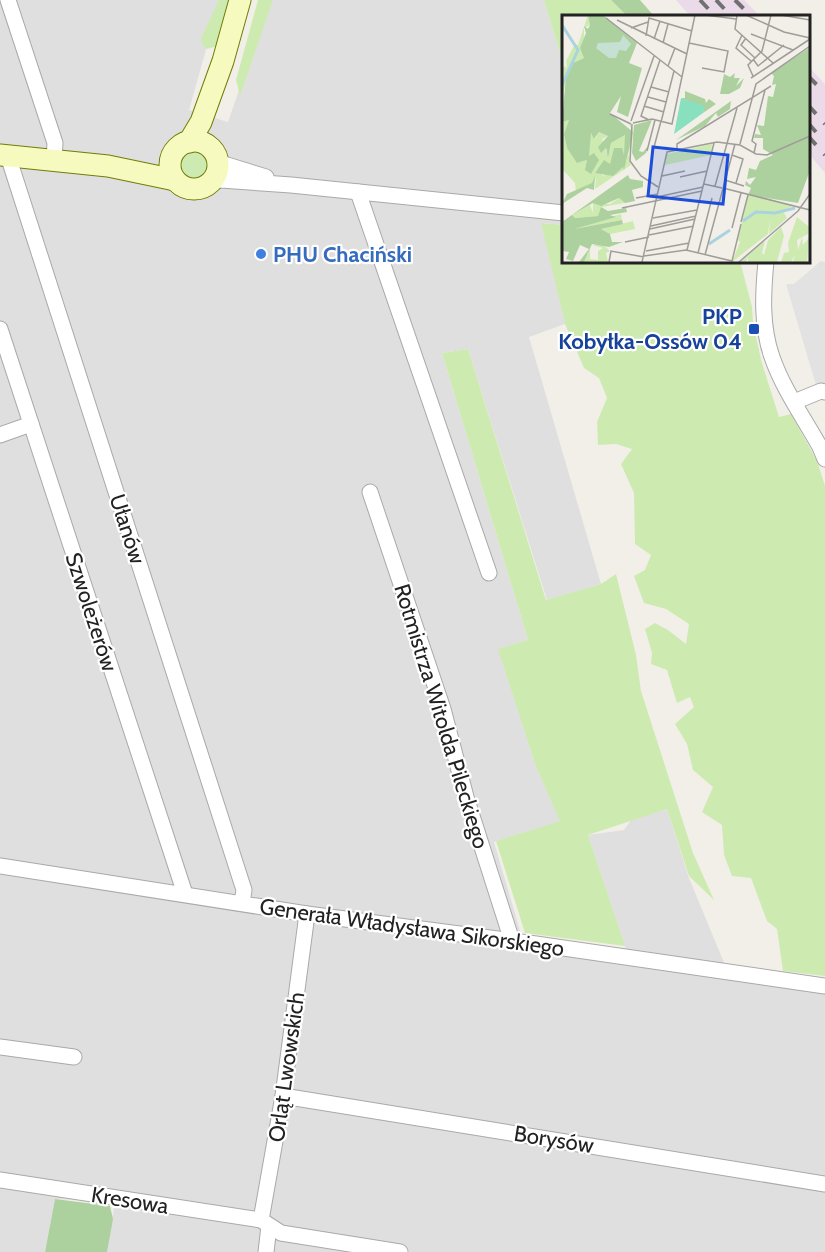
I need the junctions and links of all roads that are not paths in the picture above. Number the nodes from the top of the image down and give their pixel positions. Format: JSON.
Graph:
{"nodes":[{"id":1,"x":8,"y":0,"type":"edge"},
{"id":2,"x":240,"y":0,"type":"edge"},
{"id":3,"x":223,"y":61,"type":"junction"},
{"id":4,"x":189,"y":142,"type":"junction"},
{"id":5,"x":214,"y":154,"type":"junction"},
{"id":6,"x":4,"y":155,"type":"edge"},
{"id":7,"x":171,"y":157,"type":"junction"},
{"id":8,"x":54,"y":160,"type":"junction"},
{"id":9,"x":108,"y":166,"type":"junction"},
{"id":10,"x":175,"y":180,"type":"junction"},
{"id":11,"x":211,"y":181,"type":"junction"},
{"id":12,"x":291,"y":185,"type":"junction"},
{"id":13,"x":358,"y":192,"type":"junction"},
{"id":14,"x":562,"y":213,"type":"edge"},
{"id":15,"x":766,"y":262,"type":"edge"},
{"id":16,"x":0,"y":329,"type":"edge"},
{"id":17,"x":825,"y":392,"type":"edge"},
{"id":18,"x":794,"y":402,"type":"junction"},
{"id":19,"x":31,"y":424,"type":"junction"},
{"id":20,"x":0,"y":435,"type":"edge"},
{"id":21,"x":825,"y":459,"type":"edge"},
{"id":22,"x":370,"y":492,"type":"dead end"},
{"id":23,"x":489,"y":573,"type":"dead end"},
{"id":24,"x":0,"y":866,"type":"edge"},
{"id":25,"x":185,"y":894,"type":"junction"},
{"id":26,"x":242,"y":903,"type":"junction"},
{"id":27,"x":307,"y":914,"type":"junction"},
{"id":28,"x":512,"y":941,"type":"junction"},
{"id":29,"x":825,"y":986,"type":"edge"},
{"id":30,"x":0,"y":1047,"type":"edge"},
{"id":31,"x":74,"y":1057,"type":"dead end"},
{"id":32,"x":283,"y":1096,"type":"junction"},
{"id":33,"x":0,"y":1180,"type":"edge"},
{"id":34,"x":825,"y":1184,"type":"edge"},
{"id":35,"x":265,"y":1223,"type":"junction"},
{"id":36,"x":266,"y":1252,"type":"edge"},
{"id":37,"x":397,"y":1252,"type":"edge"}],
"edges":[{"from":1,"to":8,"type":"street"},
{"from":2,"to":3,"type":"street"},
{"from":3,"to":4,"type":"street"},
{"from":3,"to":5,"type":"street"},
{"from":4,"to":5,"type":"street"},
{"from":4,"to":7,"type":"street"},
{"from":5,"to":11,"type":"street"},
{"from":5,"to":12,"type":"street"},
{"from":6,"to":8,"type":"street"},
{"from":6,"to":26,"type":"street","name":"Ułanów"},
{"from":7,"to":9,"type":"street"},
{"from":7,"to":10,"type":"street"},
{"from":8,"to":9,"type":"street"},
{"from":9,"to":10,"type":"street"},
{"from":10,"to":11,"type":"street"},
{"from":11,"to":12,"type":"street"},
{"from":12,"to":13,"type":"street"},
{"from":13,"to":14,"type":"street"},
{"from":13,"to":23,"type":"street"},
{"from":15,"to":18,"type":"street"},
{"from":16,"to":19,"type":"street","name":"Szwoleżerów"},
{"from":17,"to":18,"type":"street"},
{"from":18,"to":21,"type":"street"},
{"from":19,"to":20,"type":"street"},
{"from":19,"to":25,"type":"street","name":"Szwoleżerów"},
{"from":22,"to":28,"type":"street","name":"Rotmistrza Witolda Pileckiego"},
{"from":24,"to":25,"type":"street","name":"Generała Władysława Sikorskiego"},
{"from":25,"to":26,"type":"street","name":"Generała Władysława Sikorskiego"},
{"from":26,"to":27,"type":"street","name":"Generała Władysława Sikorskiego"},
{"from":27,"to":28,"type":"street","name":"Generała Władysława Sikorskiego"},
{"from":27,"to":32,"type":"street","name":"Orląt Lwowskich"},
{"from":28,"to":29,"type":"street","name":"Generała Władysława Sikorskiego"},
{"from":30,"to":31,"type":"street"},
{"from":32,"to":34,"type":"street","name":"Borysów"},
{"from":32,"to":35,"type":"street","name":"Orląt Lwowskich"},
{"from":33,"to":35,"type":"street","name":"Kresowa"},
{"from":35,"to":36,"type":"street","name":"Orląt Lwowskich"},
{"from":35,"to":37,"type":"street","name":"Kresowa"}]}
